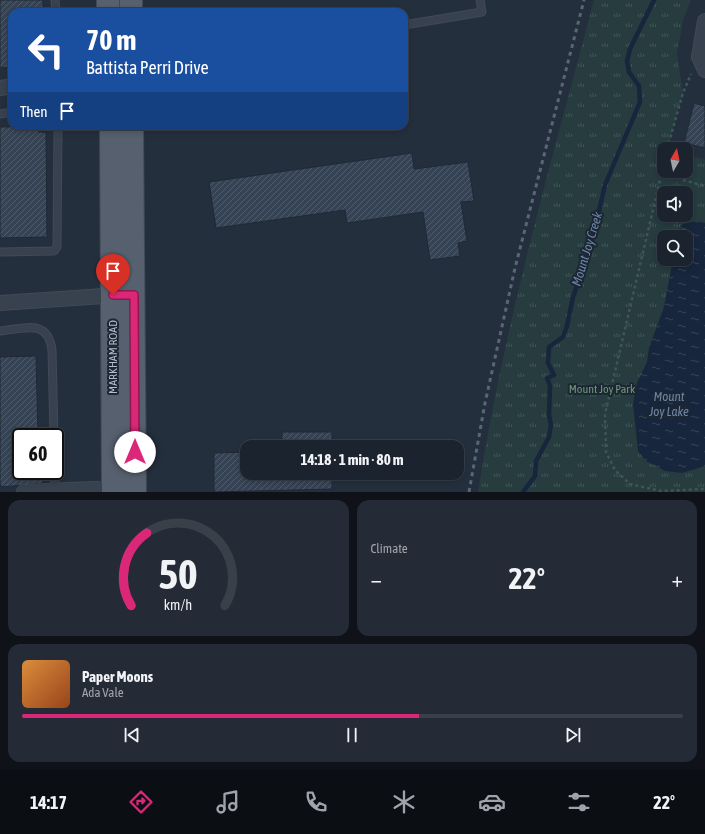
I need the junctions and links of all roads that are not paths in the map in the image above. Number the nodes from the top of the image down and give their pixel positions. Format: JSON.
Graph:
{"nodes":[{"id":1,"x":480,"y":0,"type":"edge"},
{"id":2,"x":705,"y":21,"type":"edge"},
{"id":3,"x":408,"y":24,"type":"edge"},
{"id":4,"x":705,"y":70,"type":"edge"},
{"id":5,"x":58,"y":130,"type":"edge"},
{"id":6,"x":111,"y":130,"type":"edge"},
{"id":7,"x":132,"y":130,"type":"edge"},
{"id":8,"x":0,"y":252,"type":"edge"},
{"id":9,"x":123,"y":295,"type":"junction"},
{"id":10,"x":0,"y":304,"type":"edge"},
{"id":11,"x":0,"y":331,"type":"edge"},
{"id":12,"x":54,"y":428,"type":"edge"},
{"id":13,"x":54,"y":480,"type":"edge"},
{"id":14,"x":55,"y":491,"type":"edge"},
{"id":15,"x":113,"y":491,"type":"edge"},
{"id":16,"x":24,"y":492,"type":"edge"},
{"id":17,"x":135,"y":492,"type":"edge"}],
"edges":[{"from":1,"to":3,"type":"lane"},
{"from":2,"to":4,"type":"street"},
{"from":5,"to":8,"type":"lane"},
{"from":6,"to":9,"type":"main road","name":"MARKHAM ROAD"},
{"from":7,"to":9,"type":"main road","name":"MARKHAM ROAD"},
{"from":9,"to":10,"type":"street"},
{"from":9,"to":15,"type":"main road","name":"MARKHAM ROAD"},
{"from":9,"to":17,"type":"main road","name":"MARKHAM ROAD"},
{"from":11,"to":12,"type":"lane"},
{"from":13,"to":14,"type":"lane"},
{"from":14,"to":15,"type":"street"},
{"from":14,"to":16,"type":"street"}]}
